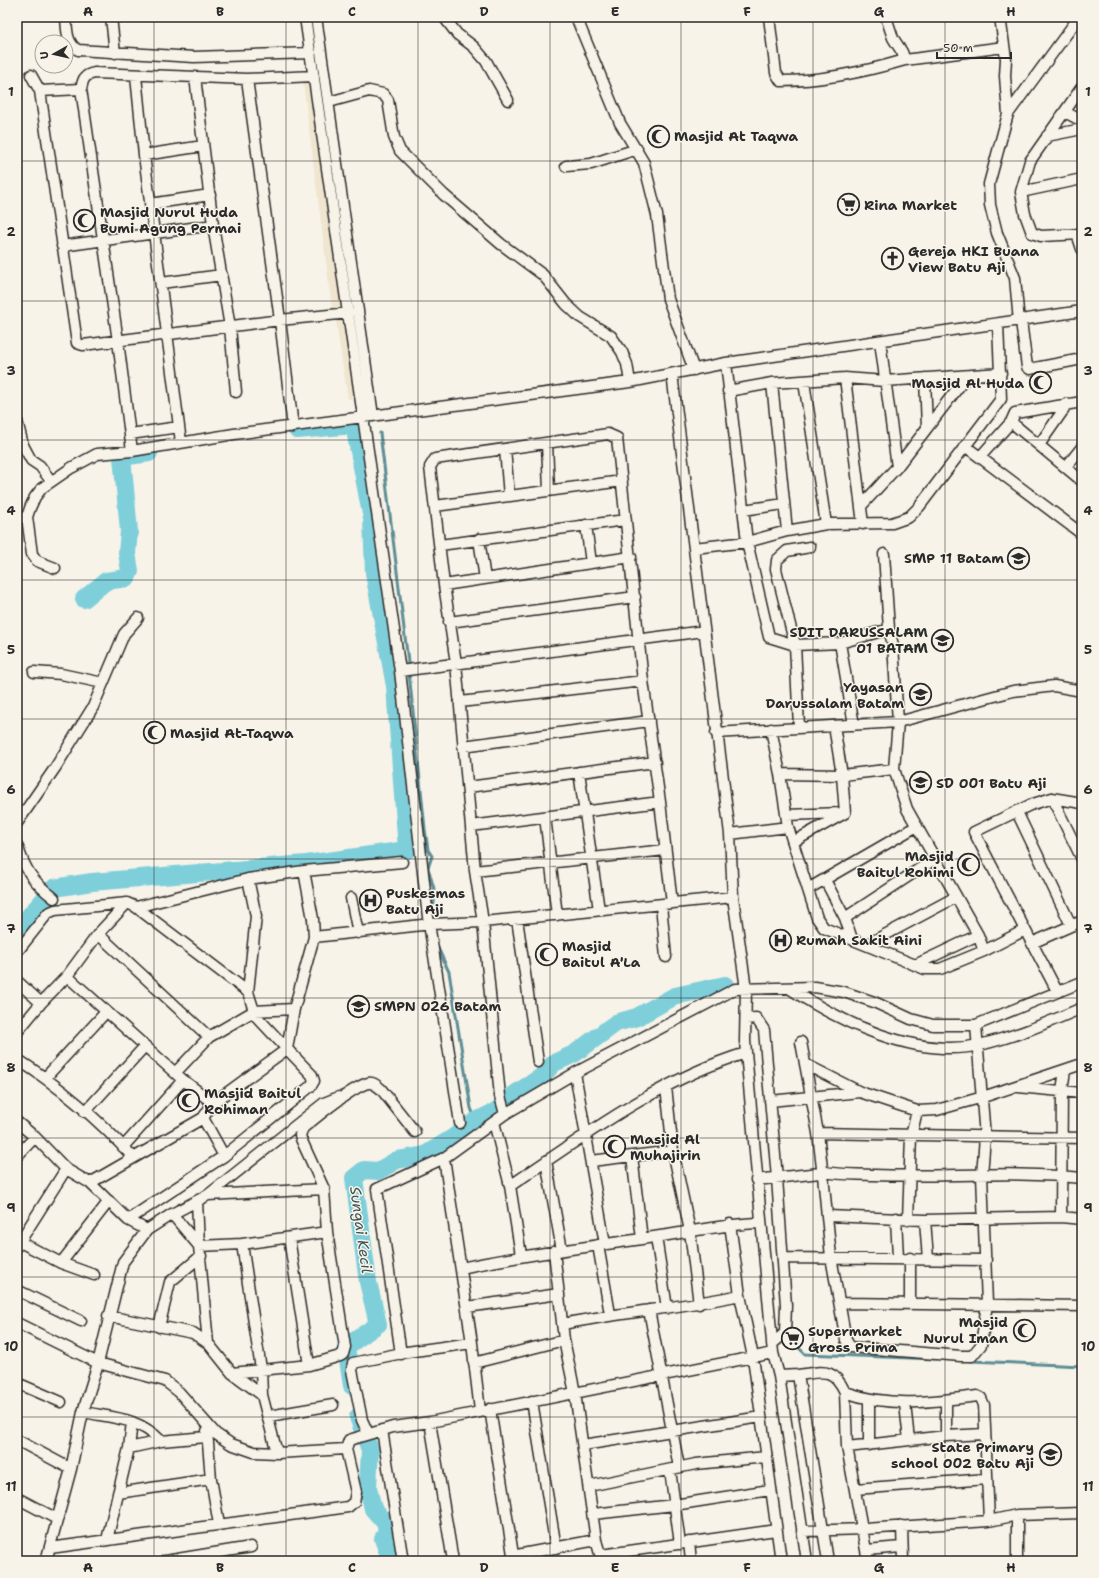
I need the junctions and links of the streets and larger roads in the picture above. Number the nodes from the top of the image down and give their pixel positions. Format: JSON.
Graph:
{"nodes":[{"id":1,"x":66,"y":17,"type":"edge"},
{"id":2,"x":111,"y":17,"type":"edge"},
{"id":3,"x":305,"y":17,"type":"edge"},
{"id":4,"x":316,"y":17,"type":"edge"},
{"id":5,"x":444,"y":17,"type":"edge"},
{"id":6,"x":576,"y":17,"type":"edge"},
{"id":7,"x":769,"y":17,"type":"edge"},
{"id":8,"x":886,"y":17,"type":"edge"},
{"id":9,"x":1000,"y":17,"type":"edge"},
{"id":10,"x":1079,"y":17,"type":"edge"},
{"id":11,"x":1004,"y":47,"type":"junction"},
{"id":12,"x":115,"y":53,"type":"junction"},
{"id":13,"x":311,"y":53,"type":"junction"},
{"id":14,"x":905,"y":60,"type":"junction"},
{"id":15,"x":31,"y":75,"type":"dead end"},
{"id":16,"x":136,"y":76,"type":"junction"},
{"id":17,"x":314,"y":76,"type":"junction"},
{"id":18,"x":195,"y":77,"type":"junction"},
{"id":19,"x":247,"y":79,"type":"junction"},
{"id":20,"x":1082,"y":87,"type":"edge"},
{"id":21,"x":81,"y":89,"type":"junction"},
{"id":22,"x":40,"y":91,"type":"junction"},
{"id":23,"x":508,"y":100,"type":"dead end"},
{"id":24,"x":329,"y":102,"type":"junction"},
{"id":25,"x":1065,"y":112,"type":"junction"},
{"id":26,"x":1008,"y":114,"type":"junction"},
{"id":27,"x":1082,"y":120,"type":"edge"},
{"id":28,"x":1082,"y":129,"type":"edge"},
{"id":29,"x":1047,"y":136,"type":"junction"},
{"id":30,"x":204,"y":146,"type":"junction"},
{"id":31,"x":637,"y":149,"type":"junction"},
{"id":32,"x":144,"y":155,"type":"junction"},
{"id":33,"x":566,"y":166,"type":"dead end"},
{"id":34,"x":1082,"y":179,"type":"edge"},
{"id":35,"x":1021,"y":192,"type":"junction"},
{"id":36,"x":210,"y":195,"type":"junction"},
{"id":37,"x":150,"y":204,"type":"junction"},
{"id":38,"x":213,"y":225,"type":"junction"},
{"id":39,"x":154,"y":233,"type":"junction"},
{"id":40,"x":1079,"y":234,"type":"edge"},
{"id":41,"x":102,"y":240,"type":"junction"},
{"id":42,"x":62,"y":246,"type":"junction"},
{"id":43,"x":1082,"y":249,"type":"edge"},
{"id":44,"x":222,"y":275,"type":"junction"},
{"id":45,"x":161,"y":283,"type":"junction"},
{"id":46,"x":1082,"y":311,"type":"edge"},
{"id":47,"x":349,"y":313,"type":"junction"},
{"id":48,"x":280,"y":320,"type":"junction"},
{"id":49,"x":1020,"y":321,"type":"junction"},
{"id":50,"x":998,"y":324,"type":"junction"},
{"id":51,"x":230,"y":327,"type":"junction"},
{"id":52,"x":167,"y":334,"type":"junction"},
{"id":53,"x":118,"y":341,"type":"junction"},
{"id":54,"x":880,"y":341,"type":"junction"},
{"id":55,"x":1082,"y":359,"type":"edge"},
{"id":56,"x":726,"y":363,"type":"junction"},
{"id":57,"x":694,"y":370,"type":"junction"},
{"id":58,"x":1001,"y":373,"type":"junction"},
{"id":59,"x":672,"y":374,"type":"junction"},
{"id":60,"x":967,"y":376,"type":"junction"},
{"id":61,"x":845,"y":378,"type":"junction"},
{"id":62,"x":885,"y":378,"type":"junction"},
{"id":63,"x":925,"y":378,"type":"junction"},
{"id":64,"x":630,"y":382,"type":"junction"},
{"id":65,"x":804,"y":382,"type":"junction"},
{"id":66,"x":772,"y":383,"type":"junction"},
{"id":67,"x":728,"y":391,"type":"junction"},
{"id":68,"x":236,"y":392,"type":"dead end"},
{"id":69,"x":1082,"y":402,"type":"edge"},
{"id":70,"x":1066,"y":404,"type":"junction"},
{"id":71,"x":373,"y":416,"type":"junction"},
{"id":72,"x":362,"y":418,"type":"junction"},
{"id":73,"x":17,"y":421,"type":"edge"},
{"id":74,"x":1011,"y":422,"type":"junction"},
{"id":75,"x":293,"y":426,"type":"junction"},
{"id":76,"x":179,"y":427,"type":"junction"},
{"id":77,"x":927,"y":428,"type":"junction"},
{"id":78,"x":130,"y":434,"type":"junction"},
{"id":79,"x":180,"y":442,"type":"junction"},
{"id":80,"x":547,"y":444,"type":"junction"},
{"id":81,"x":1039,"y":445,"type":"junction"},
{"id":82,"x":965,"y":446,"type":"junction"},
{"id":83,"x":1082,"y":447,"type":"edge"},
{"id":84,"x":504,"y":449,"type":"junction"},
{"id":85,"x":132,"y":451,"type":"junction"},
{"id":86,"x":980,"y":458,"type":"junction"},
{"id":87,"x":897,"y":467,"type":"junction"},
{"id":88,"x":1066,"y":467,"type":"junction"},
{"id":89,"x":51,"y":481,"type":"junction"},
{"id":90,"x":622,"y":481,"type":"junction"},
{"id":91,"x":1082,"y":481,"type":"edge"},
{"id":92,"x":549,"y":490,"type":"junction"},
{"id":93,"x":509,"y":496,"type":"junction"},
{"id":94,"x":784,"y":504,"type":"junction"},
{"id":95,"x":435,"y":506,"type":"junction"},
{"id":96,"x":861,"y":506,"type":"junction"},
{"id":97,"x":743,"y":510,"type":"junction"},
{"id":98,"x":22,"y":517,"type":"edge"},
{"id":99,"x":626,"y":520,"type":"junction"},
{"id":100,"x":826,"y":524,"type":"junction"},
{"id":101,"x":863,"y":524,"type":"junction"},
{"id":102,"x":586,"y":525,"type":"junction"},
{"id":103,"x":1080,"y":528,"type":"edge"},
{"id":104,"x":787,"y":532,"type":"junction"},
{"id":105,"x":479,"y":539,"type":"junction"},
{"id":106,"x":747,"y":542,"type":"junction"},
{"id":107,"x":440,"y":545,"type":"junction"},
{"id":108,"x":810,"y":547,"type":"dead end"},
{"id":109,"x":694,"y":548,"type":"junction"},
{"id":110,"x":884,"y":554,"type":"dead end"},
{"id":111,"x":631,"y":557,"type":"junction"},
{"id":112,"x":592,"y":563,"type":"junction"},
{"id":113,"x":55,"y":568,"type":"dead end"},
{"id":114,"x":485,"y":579,"type":"junction"},
{"id":115,"x":444,"y":585,"type":"junction"},
{"id":116,"x":635,"y":597,"type":"junction"},
{"id":117,"x":138,"y":618,"type":"dead end"},
{"id":118,"x":449,"y":622,"type":"junction"},
{"id":119,"x":889,"y":629,"type":"junction"},
{"id":120,"x":704,"y":631,"type":"junction"},
{"id":121,"x":638,"y":639,"type":"junction"},
{"id":122,"x":840,"y":642,"type":"junction"},
{"id":123,"x":795,"y":645,"type":"junction"},
{"id":124,"x":456,"y":663,"type":"junction"},
{"id":125,"x":406,"y":670,"type":"junction"},
{"id":126,"x":34,"y":672,"type":"dead end"},
{"id":127,"x":643,"y":681,"type":"junction"},
{"id":128,"x":103,"y":683,"type":"junction"},
{"id":129,"x":1082,"y":691,"type":"edge"},
{"id":130,"x":460,"y":702,"type":"junction"},
{"id":131,"x":649,"y":721,"type":"junction"},
{"id":132,"x":898,"y":722,"type":"junction"},
{"id":133,"x":854,"y":724,"type":"junction"},
{"id":134,"x":834,"y":726,"type":"junction"},
{"id":135,"x":799,"y":727,"type":"junction"},
{"id":136,"x":771,"y":729,"type":"junction"},
{"id":137,"x":716,"y":733,"type":"junction"},
{"id":138,"x":463,"y":746,"type":"junction"},
{"id":139,"x":655,"y":762,"type":"junction"},
{"id":140,"x":894,"y":769,"type":"junction"},
{"id":141,"x":579,"y":772,"type":"junction"},
{"id":142,"x":780,"y":774,"type":"junction"},
{"id":143,"x":842,"y":775,"type":"junction"},
{"id":144,"x":468,"y":787,"type":"junction"},
{"id":145,"x":1052,"y":798,"type":"junction"},
{"id":146,"x":660,"y":802,"type":"junction"},
{"id":147,"x":1082,"y":803,"type":"edge"},
{"id":148,"x":584,"y":812,"type":"junction"},
{"id":149,"x":1017,"y":812,"type":"junction"},
{"id":150,"x":845,"y":813,"type":"junction"},
{"id":151,"x":786,"y":815,"type":"junction"},
{"id":152,"x":545,"y":817,"type":"junction"},
{"id":153,"x":17,"y":822,"type":"edge"},
{"id":154,"x":471,"y":826,"type":"junction"},
{"id":155,"x":917,"y":826,"type":"junction"},
{"id":156,"x":788,"y":827,"type":"junction"},
{"id":157,"x":730,"y":834,"type":"junction"},
{"id":158,"x":793,"y":842,"type":"junction"},
{"id":159,"x":17,"y":845,"type":"edge"},
{"id":160,"x":665,"y":850,"type":"junction"},
{"id":161,"x":936,"y":858,"type":"junction"},
{"id":162,"x":592,"y":859,"type":"junction"},
{"id":163,"x":1082,"y":859,"type":"edge"},
{"id":164,"x":402,"y":862,"type":"dead end"},
{"id":165,"x":551,"y":864,"type":"junction"},
{"id":166,"x":304,"y":871,"type":"junction"},
{"id":167,"x":475,"y":871,"type":"junction"},
{"id":168,"x":248,"y":879,"type":"junction"},
{"id":169,"x":825,"y":880,"type":"junction"},
{"id":170,"x":808,"y":889,"type":"junction"},
{"id":171,"x":733,"y":897,"type":"junction"},
{"id":172,"x":956,"y":897,"type":"junction"},
{"id":173,"x":53,"y":898,"type":"dead end"},
{"id":174,"x":351,"y":898,"type":"dead end"},
{"id":175,"x":672,"y":903,"type":"junction"},
{"id":176,"x":132,"y":905,"type":"junction"},
{"id":177,"x":661,"y":905,"type":"junction"},
{"id":178,"x":599,"y":910,"type":"junction"},
{"id":179,"x":557,"y":915,"type":"junction"},
{"id":180,"x":845,"y":918,"type":"junction"},
{"id":181,"x":517,"y":919,"type":"junction"},
{"id":182,"x":1082,"y":921,"type":"edge"},
{"id":183,"x":483,"y":922,"type":"junction"},
{"id":184,"x":429,"y":925,"type":"junction"},
{"id":185,"x":1070,"y":925,"type":"junction"},
{"id":186,"x":1025,"y":930,"type":"junction"},
{"id":187,"x":358,"y":932,"type":"junction"},
{"id":188,"x":98,"y":934,"type":"junction"},
{"id":189,"x":978,"y":935,"type":"junction"},
{"id":190,"x":314,"y":937,"type":"junction"},
{"id":191,"x":852,"y":939,"type":"junction"},
{"id":192,"x":1032,"y":943,"type":"junction"},
{"id":193,"x":866,"y":945,"type":"junction"},
{"id":194,"x":984,"y":951,"type":"junction"},
{"id":195,"x":17,"y":952,"type":"edge"},
{"id":196,"x":666,"y":957,"type":"dead end"},
{"id":197,"x":915,"y":965,"type":"junction"},
{"id":198,"x":67,"y":976,"type":"junction"},
{"id":199,"x":17,"y":981,"type":"edge"},
{"id":200,"x":1082,"y":982,"type":"edge"},
{"id":201,"x":789,"y":988,"type":"junction"},
{"id":202,"x":746,"y":989,"type":"junction"},
{"id":203,"x":1057,"y":991,"type":"junction"},
{"id":204,"x":248,"y":992,"type":"junction"},
{"id":205,"x":41,"y":1003,"type":"junction"},
{"id":206,"x":1082,"y":1008,"type":"edge"},
{"id":207,"x":294,"y":1009,"type":"junction"},
{"id":208,"x":254,"y":1011,"type":"junction"},
{"id":209,"x":106,"y":1012,"type":"junction"},
{"id":210,"x":746,"y":1018,"type":"junction"},
{"id":211,"x":976,"y":1025,"type":"junction"},
{"id":212,"x":17,"y":1032,"type":"edge"},
{"id":213,"x":209,"y":1037,"type":"junction"},
{"id":214,"x":801,"y":1042,"type":"dead end"},
{"id":215,"x":978,"y":1045,"type":"junction"},
{"id":216,"x":145,"y":1046,"type":"junction"},
{"id":217,"x":287,"y":1049,"type":"junction"},
{"id":218,"x":746,"y":1053,"type":"junction"},
{"id":219,"x":17,"y":1059,"type":"edge"},
{"id":220,"x":538,"y":1062,"type":"dead end"},
{"id":221,"x":805,"y":1064,"type":"junction"},
{"id":222,"x":1082,"y":1064,"type":"edge"},
{"id":223,"x":1065,"y":1070,"type":"junction"},
{"id":224,"x":575,"y":1074,"type":"junction"},
{"id":225,"x":179,"y":1076,"type":"junction"},
{"id":226,"x":45,"y":1078,"type":"junction"},
{"id":227,"x":666,"y":1087,"type":"junction"},
{"id":228,"x":1014,"y":1087,"type":"junction"},
{"id":229,"x":1062,"y":1091,"type":"junction"},
{"id":230,"x":860,"y":1092,"type":"junction"},
{"id":231,"x":351,"y":1093,"type":"junction"},
{"id":232,"x":1082,"y":1093,"type":"edge"},
{"id":233,"x":810,"y":1096,"type":"junction"},
{"id":234,"x":983,"y":1097,"type":"junction"},
{"id":235,"x":770,"y":1101,"type":"junction"},
{"id":236,"x":213,"y":1103,"type":"junction"},
{"id":237,"x":504,"y":1111,"type":"junction"},
{"id":238,"x":917,"y":1111,"type":"junction"},
{"id":239,"x":85,"y":1112,"type":"junction"},
{"id":240,"x":203,"y":1118,"type":"junction"},
{"id":241,"x":17,"y":1122,"type":"edge"},
{"id":242,"x":494,"y":1122,"type":"junction"},
{"id":243,"x":460,"y":1123,"type":"dead end"},
{"id":244,"x":414,"y":1132,"type":"dead end"},
{"id":245,"x":587,"y":1133,"type":"junction"},
{"id":246,"x":818,"y":1133,"type":"junction"},
{"id":247,"x":911,"y":1136,"type":"junction"},
{"id":248,"x":35,"y":1137,"type":"junction"},
{"id":249,"x":985,"y":1137,"type":"junction"},
{"id":250,"x":1062,"y":1138,"type":"junction"},
{"id":251,"x":1082,"y":1138,"type":"edge"},
{"id":252,"x":124,"y":1147,"type":"junction"},
{"id":253,"x":673,"y":1151,"type":"junction"},
{"id":254,"x":17,"y":1156,"type":"edge"},
{"id":255,"x":224,"y":1156,"type":"junction"},
{"id":256,"x":632,"y":1156,"type":"junction"},
{"id":257,"x":133,"y":1157,"type":"junction"},
{"id":258,"x":444,"y":1158,"type":"junction"},
{"id":259,"x":546,"y":1161,"type":"junction"},
{"id":260,"x":592,"y":1161,"type":"junction"},
{"id":261,"x":66,"y":1169,"type":"junction"},
{"id":262,"x":982,"y":1175,"type":"junction"},
{"id":263,"x":909,"y":1176,"type":"junction"},
{"id":264,"x":1062,"y":1176,"type":"junction"},
{"id":265,"x":777,"y":1178,"type":"junction"},
{"id":266,"x":1082,"y":1178,"type":"edge"},
{"id":267,"x":756,"y":1180,"type":"junction"},
{"id":268,"x":90,"y":1183,"type":"junction"},
{"id":269,"x":510,"y":1186,"type":"junction"},
{"id":270,"x":324,"y":1189,"type":"junction"},
{"id":271,"x":208,"y":1195,"type":"junction"},
{"id":272,"x":109,"y":1201,"type":"junction"},
{"id":273,"x":197,"y":1201,"type":"junction"},
{"id":274,"x":172,"y":1214,"type":"junction"},
{"id":275,"x":828,"y":1216,"type":"junction"},
{"id":276,"x":896,"y":1218,"type":"junction"},
{"id":277,"x":985,"y":1218,"type":"junction"},
{"id":278,"x":1061,"y":1218,"type":"junction"},
{"id":279,"x":1082,"y":1219,"type":"edge"},
{"id":280,"x":128,"y":1220,"type":"junction"},
{"id":281,"x":908,"y":1220,"type":"junction"},
{"id":282,"x":925,"y":1220,"type":"junction"},
{"id":283,"x":760,"y":1223,"type":"junction"},
{"id":284,"x":730,"y":1224,"type":"junction"},
{"id":285,"x":147,"y":1230,"type":"junction"},
{"id":286,"x":690,"y":1231,"type":"junction"},
{"id":287,"x":327,"y":1232,"type":"junction"},
{"id":288,"x":656,"y":1237,"type":"junction"},
{"id":289,"x":289,"y":1238,"type":"junction"},
{"id":290,"x":642,"y":1239,"type":"junction"},
{"id":291,"x":19,"y":1244,"type":"edge"},
{"id":292,"x":242,"y":1244,"type":"junction"},
{"id":293,"x":602,"y":1245,"type":"junction"},
{"id":294,"x":558,"y":1250,"type":"junction"},
{"id":295,"x":200,"y":1251,"type":"junction"},
{"id":296,"x":521,"y":1255,"type":"junction"},
{"id":297,"x":831,"y":1257,"type":"junction"},
{"id":298,"x":783,"y":1258,"type":"junction"},
{"id":299,"x":898,"y":1258,"type":"junction"},
{"id":300,"x":910,"y":1258,"type":"junction"},
{"id":301,"x":928,"y":1259,"type":"junction"},
{"id":302,"x":986,"y":1260,"type":"junction"},
{"id":303,"x":61,"y":1263,"type":"junction"},
{"id":304,"x":461,"y":1268,"type":"junction"},
{"id":305,"x":94,"y":1275,"type":"dead end"},
{"id":306,"x":17,"y":1290,"type":"edge"},
{"id":307,"x":559,"y":1294,"type":"junction"},
{"id":308,"x":740,"y":1295,"type":"junction"},
{"id":309,"x":841,"y":1303,"type":"junction"},
{"id":310,"x":699,"y":1304,"type":"junction"},
{"id":311,"x":910,"y":1304,"type":"junction"},
{"id":312,"x":987,"y":1304,"type":"junction"},
{"id":313,"x":1082,"y":1306,"type":"edge"},
{"id":314,"x":467,"y":1308,"type":"junction"},
{"id":315,"x":667,"y":1308,"type":"junction"},
{"id":316,"x":648,"y":1310,"type":"junction"},
{"id":317,"x":610,"y":1314,"type":"junction"},
{"id":318,"x":108,"y":1316,"type":"junction"},
{"id":319,"x":81,"y":1321,"type":"dead end"},
{"id":320,"x":17,"y":1323,"type":"edge"},
{"id":321,"x":563,"y":1324,"type":"junction"},
{"id":322,"x":159,"y":1327,"type":"junction"},
{"id":323,"x":564,"y":1340,"type":"junction"},
{"id":324,"x":208,"y":1343,"type":"junction"},
{"id":325,"x":472,"y":1344,"type":"junction"},
{"id":326,"x":772,"y":1349,"type":"junction"},
{"id":327,"x":401,"y":1354,"type":"junction"},
{"id":328,"x":753,"y":1357,"type":"junction"},
{"id":329,"x":98,"y":1363,"type":"junction"},
{"id":330,"x":474,"y":1363,"type":"junction"},
{"id":331,"x":309,"y":1365,"type":"junction"},
{"id":332,"x":261,"y":1369,"type":"junction"},
{"id":333,"x":232,"y":1373,"type":"junction"},
{"id":334,"x":661,"y":1375,"type":"junction"},
{"id":335,"x":798,"y":1375,"type":"junction"},
{"id":336,"x":779,"y":1376,"type":"junction"},
{"id":337,"x":17,"y":1383,"type":"edge"},
{"id":338,"x":845,"y":1392,"type":"junction"},
{"id":339,"x":575,"y":1393,"type":"junction"},
{"id":340,"x":262,"y":1395,"type":"junction"},
{"id":341,"x":869,"y":1400,"type":"junction"},
{"id":342,"x":946,"y":1400,"type":"junction"},
{"id":343,"x":532,"y":1401,"type":"junction"},
{"id":344,"x":61,"y":1402,"type":"dead end"},
{"id":345,"x":905,"y":1404,"type":"junction"},
{"id":346,"x":333,"y":1405,"type":"dead end"},
{"id":347,"x":490,"y":1409,"type":"junction"},
{"id":348,"x":480,"y":1411,"type":"junction"},
{"id":349,"x":83,"y":1412,"type":"junction"},
{"id":350,"x":268,"y":1416,"type":"junction"},
{"id":351,"x":761,"y":1417,"type":"junction"},
{"id":352,"x":132,"y":1422,"type":"junction"},
{"id":353,"x":430,"y":1422,"type":"junction"},
{"id":354,"x":207,"y":1426,"type":"junction"},
{"id":355,"x":382,"y":1430,"type":"junction"},
{"id":356,"x":672,"y":1431,"type":"junction"},
{"id":357,"x":367,"y":1434,"type":"junction"},
{"id":358,"x":984,"y":1434,"type":"junction"},
{"id":359,"x":946,"y":1436,"type":"junction"},
{"id":360,"x":206,"y":1437,"type":"junction"},
{"id":361,"x":17,"y":1440,"type":"edge"},
{"id":362,"x":909,"y":1440,"type":"junction"},
{"id":363,"x":161,"y":1441,"type":"junction"},
{"id":364,"x":348,"y":1444,"type":"junction"},
{"id":365,"x":582,"y":1445,"type":"junction"},
{"id":366,"x":869,"y":1445,"type":"junction"},
{"id":367,"x":847,"y":1447,"type":"junction"},
{"id":368,"x":129,"y":1448,"type":"junction"},
{"id":369,"x":277,"y":1453,"type":"junction"},
{"id":370,"x":766,"y":1456,"type":"junction"},
{"id":371,"x":71,"y":1469,"type":"junction"},
{"id":372,"x":674,"y":1469,"type":"junction"},
{"id":373,"x":211,"y":1479,"type":"junction"},
{"id":374,"x":987,"y":1479,"type":"junction"},
{"id":375,"x":589,"y":1486,"type":"junction"},
{"id":376,"x":855,"y":1489,"type":"junction"},
{"id":377,"x":770,"y":1490,"type":"junction"},
{"id":378,"x":118,"y":1493,"type":"junction"},
{"id":379,"x":17,"y":1498,"type":"edge"},
{"id":380,"x":674,"y":1505,"type":"junction"},
{"id":381,"x":1082,"y":1513,"type":"edge"},
{"id":382,"x":594,"y":1514,"type":"junction"},
{"id":383,"x":1017,"y":1515,"type":"junction"},
{"id":384,"x":57,"y":1519,"type":"junction"},
{"id":385,"x":989,"y":1521,"type":"junction"},
{"id":386,"x":219,"y":1524,"type":"junction"},
{"id":387,"x":902,"y":1526,"type":"junction"},
{"id":388,"x":864,"y":1529,"type":"junction"},
{"id":389,"x":776,"y":1530,"type":"junction"},
{"id":390,"x":823,"y":1530,"type":"junction"},
{"id":391,"x":802,"y":1531,"type":"junction"},
{"id":392,"x":107,"y":1540,"type":"junction"},
{"id":393,"x":596,"y":1540,"type":"junction"},
{"id":394,"x":684,"y":1543,"type":"junction"},
{"id":395,"x":251,"y":1547,"type":"dead end"},
{"id":396,"x":901,"y":1547,"type":"junction"},
{"id":397,"x":50,"y":1548,"type":"junction"},
{"id":398,"x":556,"y":1548,"type":"junction"},
{"id":399,"x":867,"y":1550,"type":"junction"},
{"id":400,"x":513,"y":1558,"type":"edge"},
{"id":401,"x":602,"y":1558,"type":"edge"},
{"id":402,"x":46,"y":1561,"type":"edge"},
{"id":403,"x":165,"y":1561,"type":"edge"},
{"id":404,"x":403,"y":1561,"type":"edge"},
{"id":405,"x":453,"y":1561,"type":"edge"},
{"id":406,"x":691,"y":1561,"type":"edge"},
{"id":407,"x":780,"y":1561,"type":"edge"},
{"id":408,"x":807,"y":1561,"type":"edge"},
{"id":409,"x":828,"y":1561,"type":"edge"},
{"id":410,"x":868,"y":1561,"type":"edge"},
{"id":411,"x":903,"y":1561,"type":"edge"},
{"id":412,"x":1017,"y":1561,"type":"edge"}],
"edges":[{"from":1,"to":12,"type":"street"},
{"from":2,"to":12,"type":"street"},
{"from":3,"to":13,"type":"street"},
{"from":4,"to":24,"type":"street"},
{"from":5,"to":23,"type":"street"},
{"from":6,"to":31,"type":"street"},
{"from":7,"to":14,"type":"street"},
{"from":8,"to":14,"type":"street"},
{"from":9,"to":11,"type":"street"},
{"from":10,"to":26,"type":"street"},
{"from":11,"to":14,"type":"street"},
{"from":11,"to":26,"type":"street"},
{"from":12,"to":13,"type":"street"},
{"from":13,"to":17,"type":"street"},
{"from":15,"to":22,"type":"street"},
{"from":16,"to":18,"type":"street"},
{"from":16,"to":21,"type":"street"},
{"from":16,"to":32,"type":"street"},
{"from":17,"to":19,"type":"street"},
{"from":17,"to":47,"type":"street"},
{"from":18,"to":19,"type":"street"},
{"from":18,"to":30,"type":"street"},
{"from":19,"to":48,"type":"street"},
{"from":20,"to":25,"type":"street"},
{"from":21,"to":22,"type":"street"},
{"from":21,"to":41,"type":"street"},
{"from":22,"to":42,"type":"street"},
{"from":24,"to":64,"type":"street"},
{"from":24,"to":71,"type":"street"},
{"from":25,"to":27,"type":"street"},
{"from":25,"to":29,"type":"street"},
{"from":26,"to":49,"type":"street"},
{"from":28,"to":29,"type":"street"},
{"from":29,"to":35,"type":"street"},
{"from":30,"to":32,"type":"street"},
{"from":30,"to":36,"type":"street"},
{"from":31,"to":33,"type":"street"},
{"from":31,"to":57,"type":"street"},
{"from":32,"to":37,"type":"street"},
{"from":34,"to":35,"type":"street"},
{"from":35,"to":40,"type":"street"},
{"from":36,"to":37,"type":"street"},
{"from":36,"to":38,"type":"street"},
{"from":37,"to":39,"type":"street"},
{"from":38,"to":39,"type":"street"},
{"from":38,"to":44,"type":"street"},
{"from":39,"to":41,"type":"street"},
{"from":39,"to":45,"type":"street"},
{"from":40,"to":43,"type":"street"},
{"from":41,"to":42,"type":"street"},
{"from":41,"to":53,"type":"street"},
{"from":42,"to":53,"type":"street"},
{"from":44,"to":45,"type":"street"},
{"from":44,"to":51,"type":"street"},
{"from":45,"to":52,"type":"street"},
{"from":46,"to":49,"type":"street"},
{"from":47,"to":48,"type":"street"},
{"from":47,"to":72,"type":"street"},
{"from":48,"to":51,"type":"street"},
{"from":48,"to":75,"type":"street"},
{"from":49,"to":50,"type":"street"},
{"from":49,"to":55,"type":"street"},
{"from":50,"to":54,"type":"street"},
{"from":50,"to":58,"type":"street"},
{"from":51,"to":52,"type":"street"},
{"from":51,"to":68,"type":"street"},
{"from":52,"to":53,"type":"street"},
{"from":52,"to":76,"type":"street"},
{"from":53,"to":78,"type":"street"},
{"from":54,"to":56,"type":"street"},
{"from":54,"to":62,"type":"street"},
{"from":56,"to":57,"type":"street"},
{"from":56,"to":67,"type":"street"},
{"from":57,"to":59,"type":"street"},
{"from":58,"to":60,"type":"street"},
{"from":58,"to":82,"type":"street"},
{"from":59,"to":64,"type":"street"},
{"from":59,"to":109,"type":"street"},
{"from":60,"to":63,"type":"street"},
{"from":60,"to":77,"type":"street"},
{"from":61,"to":62,"type":"street"},
{"from":61,"to":65,"type":"street"},
{"from":61,"to":96,"type":"street"},
{"from":62,"to":63,"type":"street"},
{"from":62,"to":87,"type":"street"},
{"from":63,"to":77,"type":"street"},
{"from":64,"to":71,"type":"street"},
{"from":65,"to":66,"type":"street"},
{"from":65,"to":100,"type":"street"},
{"from":66,"to":67,"type":"street"},
{"from":66,"to":94,"type":"street"},
{"from":67,"to":97,"type":"street"},
{"from":69,"to":70,"type":"street"},
{"from":70,"to":74,"type":"street"},
{"from":70,"to":81,"type":"street"},
{"from":71,"to":72,"type":"street"},
{"from":72,"to":75,"type":"street"},
{"from":72,"to":125,"type":"street"},
{"from":73,"to":89,"type":"street"},
{"from":74,"to":81,"type":"street"},
{"from":74,"to":86,"type":"street"},
{"from":75,"to":79,"type":"street"},
{"from":76,"to":78,"type":"street"},
{"from":76,"to":79,"type":"street"},
{"from":77,"to":87,"type":"street"},
{"from":78,"to":85,"type":"street"},
{"from":79,"to":85,"type":"street"},
{"from":80,"to":84,"type":"street"},
{"from":80,"to":90,"type":"street"},
{"from":80,"to":92,"type":"street"},
{"from":81,"to":88,"type":"street"},
{"from":82,"to":86,"type":"street"},
{"from":82,"to":101,"type":"street"},
{"from":83,"to":88,"type":"street"},
{"from":84,"to":93,"type":"street"},
{"from":84,"to":95,"type":"street"},
{"from":85,"to":89,"type":"street"},
{"from":86,"to":103,"type":"street"},
{"from":87,"to":96,"type":"street"},
{"from":88,"to":91,"type":"street"},
{"from":89,"to":98,"type":"street"},
{"from":90,"to":92,"type":"street"},
{"from":90,"to":99,"type":"street"},
{"from":92,"to":93,"type":"street"},
{"from":93,"to":95,"type":"street"},
{"from":94,"to":97,"type":"street"},
{"from":94,"to":104,"type":"street"},
{"from":95,"to":107,"type":"street"},
{"from":96,"to":101,"type":"street"},
{"from":97,"to":106,"type":"street"},
{"from":98,"to":113,"type":"street"},
{"from":99,"to":102,"type":"street"},
{"from":99,"to":111,"type":"street"},
{"from":100,"to":101,"type":"street"},
{"from":100,"to":104,"type":"street"},
{"from":102,"to":105,"type":"street"},
{"from":102,"to":112,"type":"street"},
{"from":104,"to":106,"type":"street"},
{"from":105,"to":107,"type":"street"},
{"from":105,"to":114,"type":"street"},
{"from":106,"to":109,"type":"street"},
{"from":106,"to":123,"type":"street"},
{"from":107,"to":115,"type":"street"},
{"from":108,"to":123,"type":"street"},
{"from":109,"to":120,"type":"street"},
{"from":110,"to":119,"type":"street"},
{"from":111,"to":112,"type":"street"},
{"from":111,"to":116,"type":"street"},
{"from":112,"to":114,"type":"street"},
{"from":114,"to":115,"type":"street"},
{"from":115,"to":118,"type":"street"},
{"from":116,"to":118,"type":"street"},
{"from":116,"to":121,"type":"street"},
{"from":117,"to":128,"type":"street"},
{"from":118,"to":124,"type":"street"},
{"from":119,"to":122,"type":"street"},
{"from":119,"to":132,"type":"street"},
{"from":120,"to":121,"type":"street"},
{"from":120,"to":137,"type":"street"},
{"from":121,"to":124,"type":"street"},
{"from":121,"to":127,"type":"street"},
{"from":122,"to":123,"type":"street"},
{"from":122,"to":133,"type":"street"},
{"from":123,"to":135,"type":"street"},
{"from":124,"to":125,"type":"street"},
{"from":124,"to":130,"type":"street"},
{"from":125,"to":184,"type":"street"},
{"from":126,"to":128,"type":"street"},
{"from":127,"to":130,"type":"street"},
{"from":127,"to":131,"type":"street"},
{"from":128,"to":153,"type":"street"},
{"from":129,"to":132,"type":"street"},
{"from":130,"to":138,"type":"street"},
{"from":131,"to":138,"type":"street"},
{"from":131,"to":139,"type":"street"},
{"from":132,"to":133,"type":"street"},
{"from":132,"to":140,"type":"street"},
{"from":133,"to":134,"type":"street"},
{"from":134,"to":135,"type":"street"},
{"from":134,"to":143,"type":"street"},
{"from":135,"to":136,"type":"street"},
{"from":136,"to":137,"type":"street"},
{"from":136,"to":142,"type":"street"},
{"from":137,"to":157,"type":"street"},
{"from":138,"to":144,"type":"street"},
{"from":139,"to":141,"type":"street"},
{"from":139,"to":146,"type":"street"},
{"from":140,"to":143,"type":"street"},
{"from":140,"to":155,"type":"street"},
{"from":141,"to":144,"type":"street"},
{"from":141,"to":148,"type":"street"},
{"from":142,"to":143,"type":"street"},
{"from":142,"to":151,"type":"street"},
{"from":143,"to":150,"type":"street"},
{"from":144,"to":154,"type":"street"},
{"from":145,"to":147,"type":"street"},
{"from":145,"to":149,"type":"street"},
{"from":145,"to":163,"type":"street"},
{"from":146,"to":148,"type":"street"},
{"from":146,"to":160,"type":"street"},
{"from":148,"to":152,"type":"street"},
{"from":148,"to":162,"type":"street"},
{"from":149,"to":185,"type":"street"},
{"from":149,"to":186,"type":"street"},
{"from":150,"to":151,"type":"street"},
{"from":150,"to":158,"type":"street"},
{"from":151,"to":156,"type":"street"},
{"from":152,"to":154,"type":"street"},
{"from":152,"to":165,"type":"street"},
{"from":154,"to":167,"type":"street"},
{"from":155,"to":161,"type":"street"},
{"from":155,"to":169,"type":"street"},
{"from":156,"to":157,"type":"street"},
{"from":156,"to":158,"type":"street"},
{"from":157,"to":171,"type":"street"},
{"from":158,"to":170,"type":"street"},
{"from":159,"to":173,"type":"street"},
{"from":160,"to":162,"type":"street"},
{"from":160,"to":175,"type":"street"},
{"from":161,"to":172,"type":"street"},
{"from":161,"to":180,"type":"street"},
{"from":162,"to":165,"type":"street"},
{"from":162,"to":178,"type":"street"},
{"from":164,"to":166,"type":"street"},
{"from":165,"to":167,"type":"street"},
{"from":165,"to":179,"type":"street"},
{"from":166,"to":168,"type":"street"},
{"from":166,"to":190,"type":"street"},
{"from":167,"to":183,"type":"street"},
{"from":168,"to":176,"type":"street"},
{"from":168,"to":204,"type":"street"},
{"from":169,"to":170,"type":"street"},
{"from":169,"to":180,"type":"street"},
{"from":170,"to":191,"type":"street"},
{"from":171,"to":175,"type":"street"},
{"from":171,"to":202,"type":"street"},
{"from":172,"to":189,"type":"street"},
{"from":172,"to":193,"type":"street"},
{"from":174,"to":187,"type":"street"},
{"from":175,"to":177,"type":"street"},
{"from":176,"to":188,"type":"street"},
{"from":176,"to":195,"type":"street"},
{"from":176,"to":204,"type":"street"},
{"from":177,"to":178,"type":"street"},
{"from":177,"to":196,"type":"street"},
{"from":178,"to":179,"type":"street"},
{"from":179,"to":181,"type":"street"},
{"from":180,"to":191,"type":"street"},
{"from":181,"to":183,"type":"street"},
{"from":181,"to":220,"type":"street"},
{"from":182,"to":185,"type":"street"},
{"from":183,"to":184,"type":"street"},
{"from":183,"to":237,"type":"street"},
{"from":184,"to":187,"type":"street"},
{"from":184,"to":243,"type":"street"},
{"from":185,"to":192,"type":"street"},
{"from":186,"to":192,"type":"street"},
{"from":186,"to":194,"type":"street"},
{"from":187,"to":190,"type":"street"},
{"from":188,"to":198,"type":"street"},
{"from":188,"to":213,"type":"street"},
{"from":189,"to":194,"type":"street"},
{"from":189,"to":197,"type":"street"},
{"from":190,"to":207,"type":"street"},
{"from":191,"to":193,"type":"street"},
{"from":192,"to":203,"type":"street"},
{"from":193,"to":197,"type":"street"},
{"from":194,"to":197,"type":"street"},
{"from":198,"to":205,"type":"street"},
{"from":198,"to":209,"type":"street"},
{"from":199,"to":205,"type":"street"},
{"from":200,"to":203,"type":"street"},
{"from":201,"to":202,"type":"street"},
{"from":201,"to":211,"type":"street"},
{"from":201,"to":215,"type":"street"},
{"from":202,"to":210,"type":"street"},
{"from":202,"to":224,"type":"street"},
{"from":203,"to":211,"type":"street"},
{"from":204,"to":208,"type":"street"},
{"from":205,"to":212,"type":"street"},
{"from":206,"to":215,"type":"street"},
{"from":207,"to":208,"type":"street"},
{"from":207,"to":217,"type":"street"},
{"from":208,"to":213,"type":"street"},
{"from":208,"to":217,"type":"street"},
{"from":209,"to":216,"type":"street"},
{"from":209,"to":226,"type":"street"},
{"from":210,"to":218,"type":"street"},
{"from":210,"to":235,"type":"street"},
{"from":211,"to":215,"type":"street"},
{"from":213,"to":225,"type":"street"},
{"from":214,"to":221,"type":"street"},
{"from":215,"to":234,"type":"street"},
{"from":216,"to":225,"type":"street"},
{"from":216,"to":239,"type":"street"},
{"from":217,"to":236,"type":"street"},
{"from":217,"to":255,"type":"street"},
{"from":218,"to":227,"type":"street"},
{"from":218,"to":267,"type":"street"},
{"from":219,"to":226,"type":"street"},
{"from":221,"to":230,"type":"street"},
{"from":221,"to":233,"type":"street"},
{"from":222,"to":223,"type":"street"},
{"from":223,"to":228,"type":"street"},
{"from":223,"to":229,"type":"street"},
{"from":224,"to":237,"type":"street"},
{"from":224,"to":245,"type":"street"},
{"from":225,"to":236,"type":"street"},
{"from":225,"to":252,"type":"street"},
{"from":226,"to":239,"type":"street"},
{"from":227,"to":245,"type":"street"},
{"from":227,"to":253,"type":"street"},
{"from":228,"to":229,"type":"street"},
{"from":228,"to":234,"type":"street"},
{"from":229,"to":232,"type":"street"},
{"from":229,"to":250,"type":"street"},
{"from":230,"to":233,"type":"street"},
{"from":230,"to":238,"type":"street"},
{"from":231,"to":244,"type":"street"},
{"from":231,"to":270,"type":"street"},
{"from":231,"to":271,"type":"street"},
{"from":233,"to":235,"type":"street"},
{"from":233,"to":246,"type":"street"},
{"from":234,"to":238,"type":"street"},
{"from":234,"to":249,"type":"street"},
{"from":235,"to":265,"type":"street"},
{"from":236,"to":240,"type":"street"},
{"from":237,"to":242,"type":"street"},
{"from":238,"to":247,"type":"street"},
{"from":239,"to":252,"type":"street"},
{"from":240,"to":255,"type":"street"},
{"from":240,"to":257,"type":"street"},
{"from":241,"to":248,"type":"street"},
{"from":242,"to":258,"type":"street"},
{"from":242,"to":269,"type":"street"},
{"from":245,"to":259,"type":"street"},
{"from":245,"to":260,"type":"street"},
{"from":246,"to":247,"type":"street"},
{"from":246,"to":263,"type":"street"},
{"from":247,"to":249,"type":"street"},
{"from":247,"to":263,"type":"street"},
{"from":248,"to":254,"type":"street"},
{"from":248,"to":261,"type":"street"},
{"from":249,"to":250,"type":"street"},
{"from":249,"to":262,"type":"street"},
{"from":250,"to":251,"type":"street"},
{"from":250,"to":264,"type":"street"},
{"from":252,"to":257,"type":"street"},
{"from":253,"to":256,"type":"street"},
{"from":253,"to":286,"type":"street"},
{"from":255,"to":280,"type":"street"},
{"from":256,"to":260,"type":"street"},
{"from":256,"to":290,"type":"street"},
{"from":257,"to":268,"type":"street"},
{"from":258,"to":304,"type":"street"},
{"from":258,"to":327,"type":"street"},
{"from":259,"to":269,"type":"street"},
{"from":259,"to":294,"type":"street"},
{"from":260,"to":293,"type":"street"},
{"from":261,"to":268,"type":"street"},
{"from":261,"to":291,"type":"street"},
{"from":262,"to":263,"type":"street"},
{"from":262,"to":264,"type":"street"},
{"from":262,"to":277,"type":"street"},
{"from":263,"to":281,"type":"street"},
{"from":264,"to":266,"type":"street"},
{"from":264,"to":278,"type":"street"},
{"from":265,"to":267,"type":"street"},
{"from":265,"to":275,"type":"street"},
{"from":265,"to":298,"type":"street"},
{"from":267,"to":283,"type":"street"},
{"from":268,"to":272,"type":"street"},
{"from":269,"to":296,"type":"street"},
{"from":270,"to":271,"type":"street"},
{"from":270,"to":287,"type":"street"},
{"from":271,"to":273,"type":"street"},
{"from":272,"to":280,"type":"street"},
{"from":272,"to":303,"type":"street"},
{"from":273,"to":274,"type":"street"},
{"from":273,"to":295,"type":"street"},
{"from":274,"to":285,"type":"street"},
{"from":274,"to":295,"type":"street"},
{"from":275,"to":276,"type":"street"},
{"from":275,"to":297,"type":"street"},
{"from":276,"to":281,"type":"street"},
{"from":276,"to":299,"type":"street"},
{"from":277,"to":278,"type":"street"},
{"from":277,"to":282,"type":"street"},
{"from":277,"to":302,"type":"street"},
{"from":278,"to":279,"type":"street"},
{"from":280,"to":285,"type":"street"},
{"from":281,"to":282,"type":"street"},
{"from":282,"to":301,"type":"street"},
{"from":283,"to":284,"type":"street"},
{"from":283,"to":326,"type":"street"},
{"from":284,"to":286,"type":"street"},
{"from":284,"to":308,"type":"street"},
{"from":285,"to":318,"type":"street"},
{"from":286,"to":288,"type":"street"},
{"from":286,"to":310,"type":"street"},
{"from":287,"to":289,"type":"street"},
{"from":287,"to":331,"type":"street"},
{"from":288,"to":290,"type":"street"},
{"from":288,"to":315,"type":"street"},
{"from":289,"to":292,"type":"street"},
{"from":289,"to":331,"type":"street"},
{"from":290,"to":293,"type":"street"},
{"from":291,"to":303,"type":"street"},
{"from":292,"to":295,"type":"street"},
{"from":292,"to":332,"type":"street"},
{"from":293,"to":294,"type":"street"},
{"from":293,"to":317,"type":"street"},
{"from":294,"to":296,"type":"street"},
{"from":294,"to":307,"type":"street"},
{"from":295,"to":322,"type":"street"},
{"from":295,"to":324,"type":"street"},
{"from":296,"to":304,"type":"street"},
{"from":297,"to":298,"type":"street"},
{"from":297,"to":299,"type":"street"},
{"from":297,"to":309,"type":"street"},
{"from":298,"to":326,"type":"street"},
{"from":299,"to":300,"type":"street"},
{"from":300,"to":301,"type":"street"},
{"from":300,"to":311,"type":"street"},
{"from":301,"to":302,"type":"street"},
{"from":302,"to":312,"type":"street"},
{"from":303,"to":305,"type":"street"},
{"from":304,"to":314,"type":"street"},
{"from":306,"to":319,"type":"street"},
{"from":307,"to":314,"type":"street"},
{"from":307,"to":321,"type":"street"},
{"from":308,"to":310,"type":"street"},
{"from":308,"to":328,"type":"street"},
{"from":309,"to":311,"type":"street"},
{"from":309,"to":312,"type":"street"},
{"from":310,"to":315,"type":"street"},
{"from":311,"to":312,"type":"street"},
{"from":312,"to":313,"type":"street"},
{"from":314,"to":325,"type":"street"},
{"from":315,"to":316,"type":"street"},
{"from":316,"to":317,"type":"street"},
{"from":316,"to":334,"type":"street"},
{"from":317,"to":321,"type":"street"},
{"from":318,"to":322,"type":"street"},
{"from":318,"to":329,"type":"street"},
{"from":320,"to":329,"type":"street"},
{"from":321,"to":323,"type":"street"},
{"from":322,"to":324,"type":"street"},
{"from":323,"to":330,"type":"street"},
{"from":323,"to":339,"type":"street"},
{"from":324,"to":333,"type":"street"},
{"from":325,"to":327,"type":"street"},
{"from":325,"to":330,"type":"street"},
{"from":326,"to":328,"type":"street"},
{"from":326,"to":336,"type":"street"},
{"from":327,"to":357,"type":"street"},
{"from":328,"to":334,"type":"street"},
{"from":328,"to":351,"type":"street"},
{"from":329,"to":349,"type":"street"},
{"from":329,"to":354,"type":"street"},
{"from":330,"to":348,"type":"street"},
{"from":331,"to":332,"type":"street"},
{"from":332,"to":333,"type":"street"},
{"from":332,"to":340,"type":"street"},
{"from":333,"to":340,"type":"street"},
{"from":334,"to":339,"type":"street"},
{"from":334,"to":356,"type":"street"},
{"from":335,"to":336,"type":"street"},
{"from":335,"to":338,"type":"street"},
{"from":335,"to":390,"type":"street"},
{"from":336,"to":391,"type":"street"},
{"from":337,"to":344,"type":"street"},
{"from":338,"to":341,"type":"street"},
{"from":338,"to":367,"type":"street"},
{"from":339,"to":343,"type":"street"},
{"from":339,"to":365,"type":"street"},
{"from":340,"to":350,"type":"street"},
{"from":341,"to":345,"type":"street"},
{"from":341,"to":366,"type":"street"},
{"from":342,"to":345,"type":"street"},
{"from":342,"to":358,"type":"street"},
{"from":342,"to":359,"type":"street"},
{"from":343,"to":347,"type":"street"},
{"from":343,"to":398,"type":"street"},
{"from":345,"to":362,"type":"street"},
{"from":346,"to":350,"type":"street"},
{"from":347,"to":348,"type":"street"},
{"from":347,"to":400,"type":"street"},
{"from":348,"to":353,"type":"street"},
{"from":349,"to":352,"type":"street"},
{"from":349,"to":371,"type":"street"},
{"from":350,"to":369,"type":"street"},
{"from":351,"to":356,"type":"street"},
{"from":351,"to":370,"type":"street"},
{"from":352,"to":363,"type":"street"},
{"from":352,"to":368,"type":"street"},
{"from":353,"to":355,"type":"street"},
{"from":353,"to":405,"type":"street"},
{"from":354,"to":360,"type":"street"},
{"from":354,"to":369,"type":"street"},
{"from":355,"to":357,"type":"street"},
{"from":355,"to":404,"type":"street"},
{"from":356,"to":365,"type":"street"},
{"from":356,"to":372,"type":"street"},
{"from":357,"to":364,"type":"street"},
{"from":358,"to":359,"type":"street"},
{"from":358,"to":374,"type":"street"},
{"from":359,"to":362,"type":"street"},
{"from":360,"to":363,"type":"street"},
{"from":360,"to":373,"type":"street"},
{"from":361,"to":371,"type":"street"},
{"from":362,"to":366,"type":"street"},
{"from":363,"to":368,"type":"street"},
{"from":364,"to":369,"type":"street"},
{"from":364,"to":386,"type":"street"},
{"from":365,"to":375,"type":"street"},
{"from":366,"to":367,"type":"street"},
{"from":367,"to":376,"type":"street"},
{"from":368,"to":378,"type":"street"},
{"from":370,"to":372,"type":"street"},
{"from":370,"to":377,"type":"street"},
{"from":371,"to":384,"type":"street"},
{"from":372,"to":375,"type":"street"},
{"from":372,"to":380,"type":"street"},
{"from":373,"to":378,"type":"street"},
{"from":373,"to":386,"type":"street"},
{"from":374,"to":376,"type":"street"},
{"from":374,"to":385,"type":"street"},
{"from":375,"to":382,"type":"street"},
{"from":376,"to":388,"type":"street"},
{"from":377,"to":380,"type":"street"},
{"from":377,"to":389,"type":"street"},
{"from":378,"to":392,"type":"street"},
{"from":379,"to":384,"type":"street"},
{"from":380,"to":382,"type":"street"},
{"from":380,"to":394,"type":"street"},
{"from":381,"to":383,"type":"street"},
{"from":382,"to":393,"type":"street"},
{"from":383,"to":385,"type":"street"},
{"from":383,"to":412,"type":"street"},
{"from":384,"to":397,"type":"street"},
{"from":385,"to":387,"type":"street"},
{"from":386,"to":392,"type":"street"},
{"from":387,"to":388,"type":"street"},
{"from":387,"to":396,"type":"street"},
{"from":388,"to":390,"type":"street"},
{"from":388,"to":399,"type":"street"},
{"from":389,"to":394,"type":"street"},
{"from":389,"to":407,"type":"street"},
{"from":390,"to":391,"type":"street"},
{"from":390,"to":409,"type":"street"},
{"from":391,"to":408,"type":"street"},
{"from":392,"to":397,"type":"street"},
{"from":393,"to":398,"type":"street"},
{"from":393,"to":401,"type":"street"},
{"from":394,"to":401,"type":"street"},
{"from":394,"to":406,"type":"street"},
{"from":395,"to":403,"type":"street"},
{"from":396,"to":399,"type":"street"},
{"from":396,"to":411,"type":"street"},
{"from":397,"to":402,"type":"street"},
{"from":398,"to":400,"type":"street"},
{"from":399,"to":410,"type":"street"}]}
